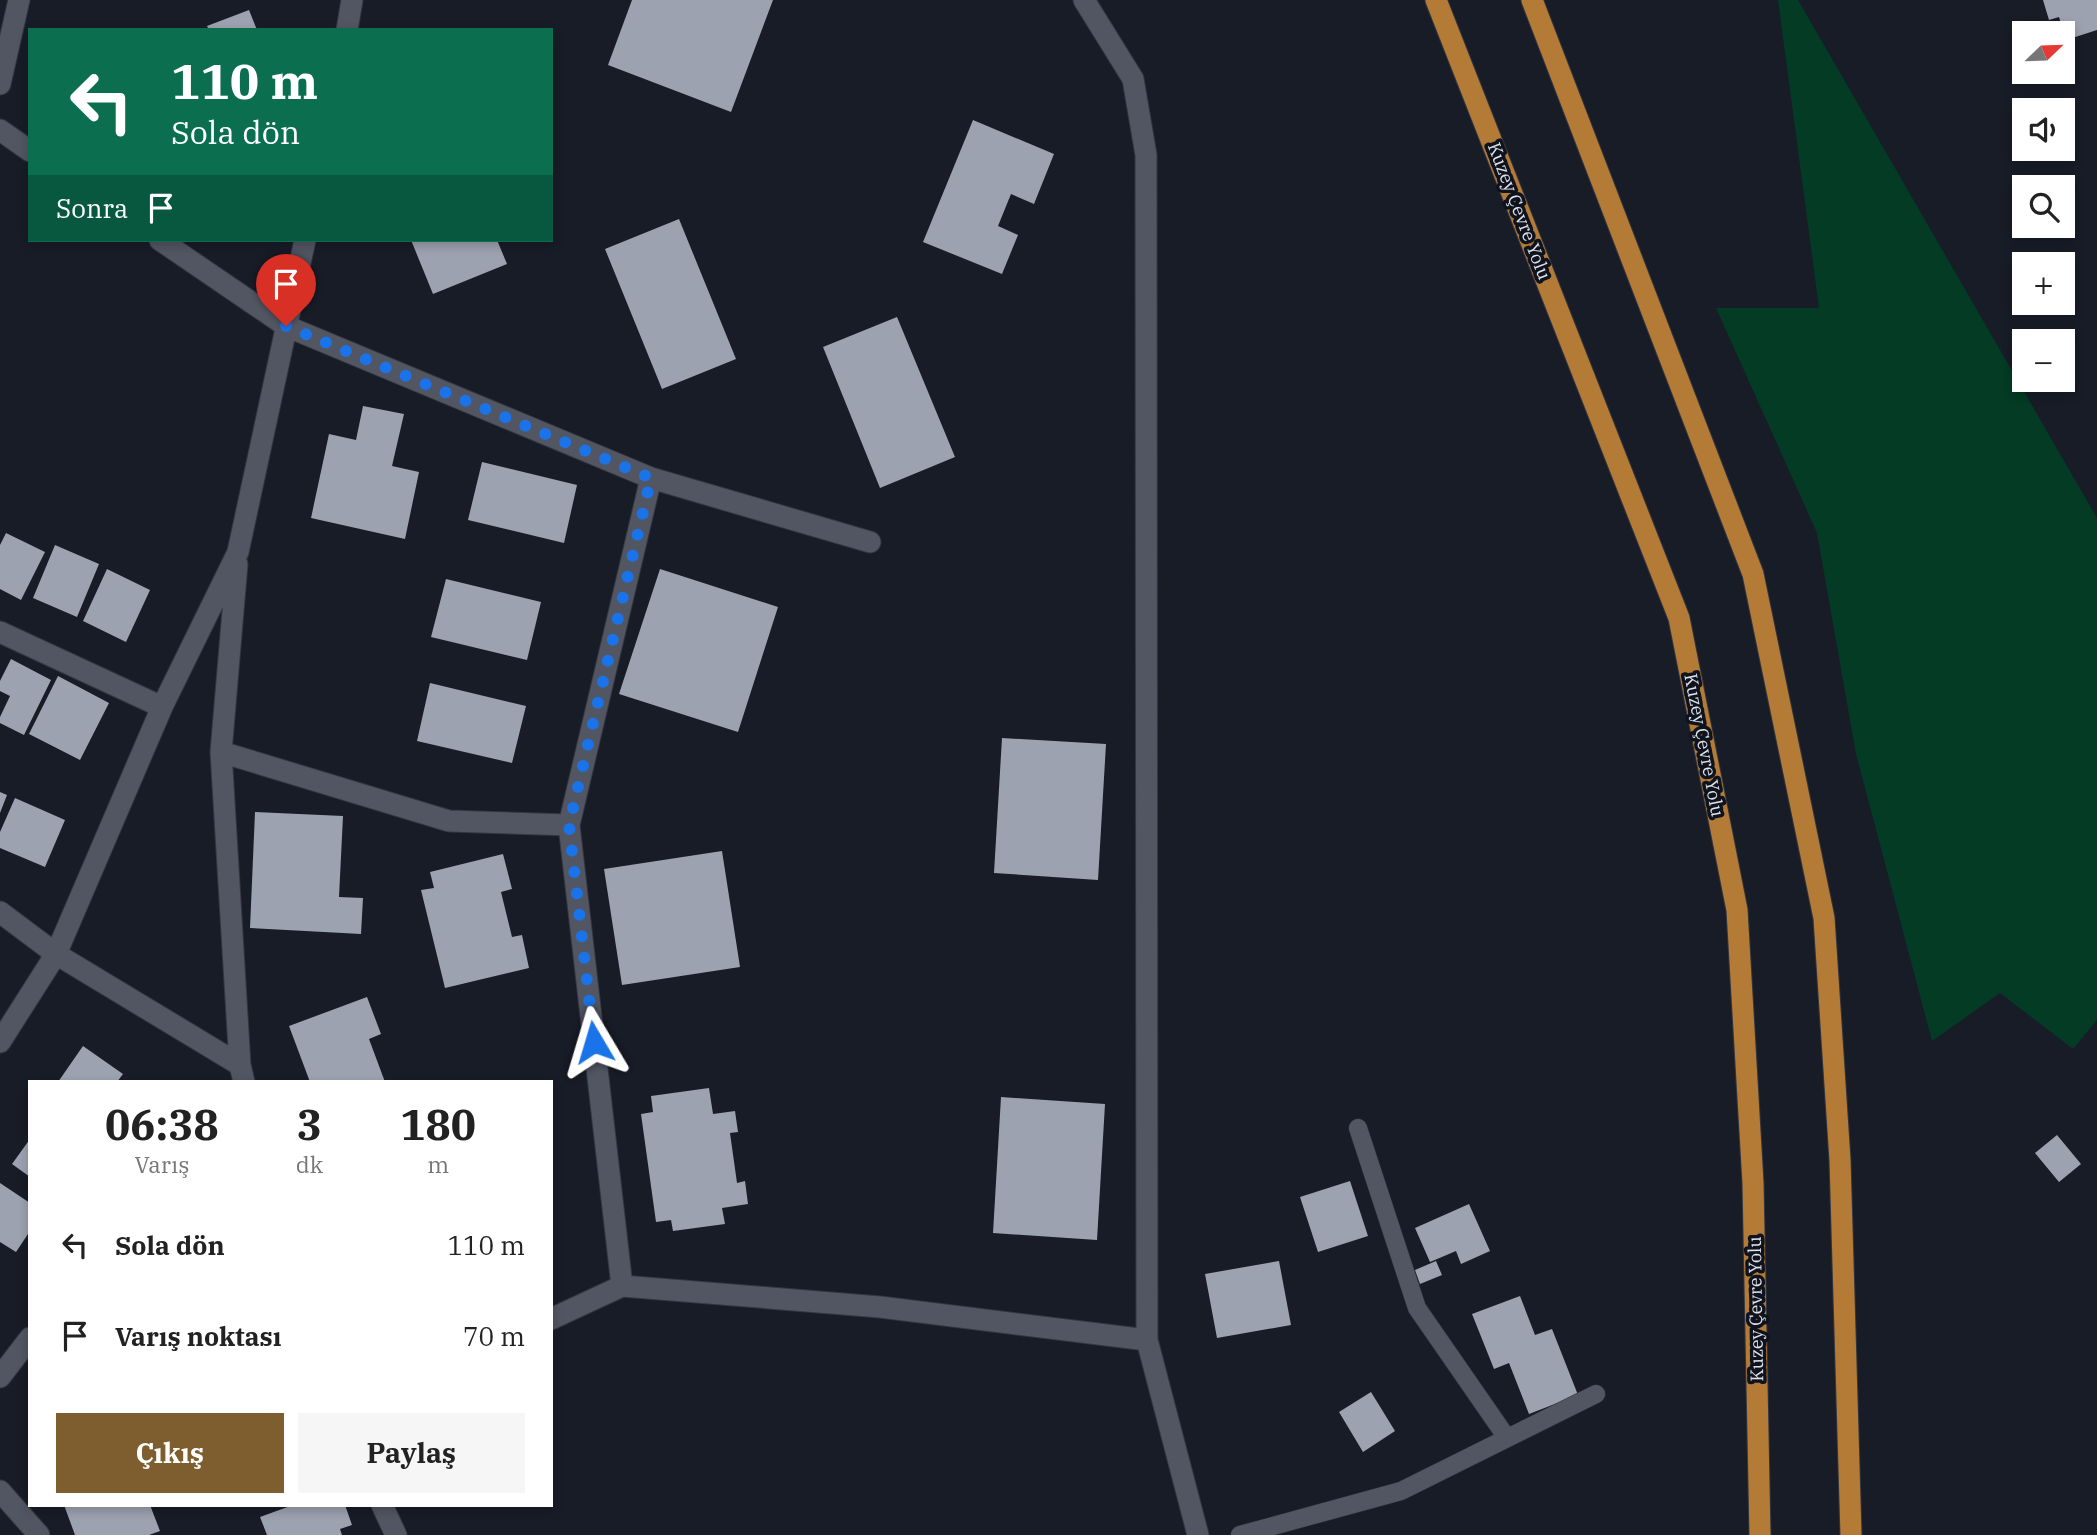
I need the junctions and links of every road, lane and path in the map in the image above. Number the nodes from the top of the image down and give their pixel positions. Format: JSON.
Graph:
{"nodes":[{"id":1,"x":19,"y":0,"type":"edge"},
{"id":2,"x":352,"y":0,"type":"edge"},
{"id":3,"x":1436,"y":0,"type":"edge"},
{"id":4,"x":1532,"y":0,"type":"edge"},
{"id":5,"x":1085,"y":1,"type":"edge"},
{"id":6,"x":347,"y":28,"type":"edge"},
{"id":7,"x":0,"y":84,"type":"edge"},
{"id":8,"x":0,"y":130,"type":"edge"},
{"id":9,"x":28,"y":150,"type":"edge"},
{"id":10,"x":163,"y":242,"type":"edge"},
{"id":11,"x":305,"y":242,"type":"edge"},
{"id":12,"x":286,"y":326,"type":"junction"},
{"id":13,"x":651,"y":478,"type":"junction"},
{"id":14,"x":870,"y":542,"type":"dead end"},
{"id":15,"x":238,"y":552,"type":"junction"},
{"id":16,"x":0,"y":632,"type":"edge"},
{"id":17,"x":162,"y":707,"type":"junction"},
{"id":18,"x":221,"y":752,"type":"junction"},
{"id":19,"x":569,"y":825,"type":"junction"},
{"id":20,"x":0,"y":912,"type":"edge"},
{"id":21,"x":56,"y":954,"type":"junction"},
{"id":22,"x":0,"y":1042,"type":"edge"},
{"id":23,"x":237,"y":1076,"type":"edge"},
{"id":24,"x":1358,"y":1128,"type":"dead end"},
{"id":25,"x":622,"y":1286,"type":"junction"},
{"id":26,"x":553,"y":1318,"type":"edge"},
{"id":27,"x":1147,"y":1340,"type":"junction"},
{"id":28,"x":28,"y":1341,"type":"edge"},
{"id":29,"x":0,"y":1377,"type":"edge"},
{"id":30,"x":1596,"y":1394,"type":"dead end"},
{"id":31,"x":1507,"y":1438,"type":"junction"},
{"id":32,"x":0,"y":1491,"type":"edge"},
{"id":33,"x":383,"y":1507,"type":"edge"},
{"id":34,"x":39,"y":1535,"type":"edge"},
{"id":35,"x":396,"y":1535,"type":"edge"},
{"id":36,"x":1198,"y":1535,"type":"edge"},
{"id":37,"x":1240,"y":1535,"type":"edge"},
{"id":38,"x":1760,"y":1535,"type":"edge"},
{"id":39,"x":1851,"y":1535,"type":"edge"}],
"edges":[{"from":1,"to":7,"type":"street"},
{"from":2,"to":6,"type":"street"},
{"from":3,"to":38,"type":"main road","name":"Kuzey Çevre Yolu"},
{"from":4,"to":39,"type":"main road"},
{"from":5,"to":27,"type":"street"},
{"from":8,"to":9,"type":"street"},
{"from":10,"to":12,"type":"street"},
{"from":11,"to":12,"type":"street"},
{"from":12,"to":13,"type":"street"},
{"from":12,"to":15,"type":"street"},
{"from":13,"to":14,"type":"street"},
{"from":13,"to":19,"type":"street"},
{"from":15,"to":17,"type":"street"},
{"from":15,"to":18,"type":"street"},
{"from":16,"to":17,"type":"street"},
{"from":17,"to":21,"type":"street"},
{"from":18,"to":19,"type":"street"},
{"from":18,"to":23,"type":"street"},
{"from":19,"to":25,"type":"street"},
{"from":20,"to":21,"type":"street"},
{"from":21,"to":22,"type":"street"},
{"from":21,"to":23,"type":"street"},
{"from":24,"to":31,"type":"lane"},
{"from":25,"to":26,"type":"street"},
{"from":25,"to":27,"type":"street"},
{"from":27,"to":36,"type":"street"},
{"from":28,"to":29,"type":"street"},
{"from":30,"to":31,"type":"lane"},
{"from":31,"to":37,"type":"lane"},
{"from":32,"to":34,"type":"street"},
{"from":33,"to":35,"type":"street"}]}
